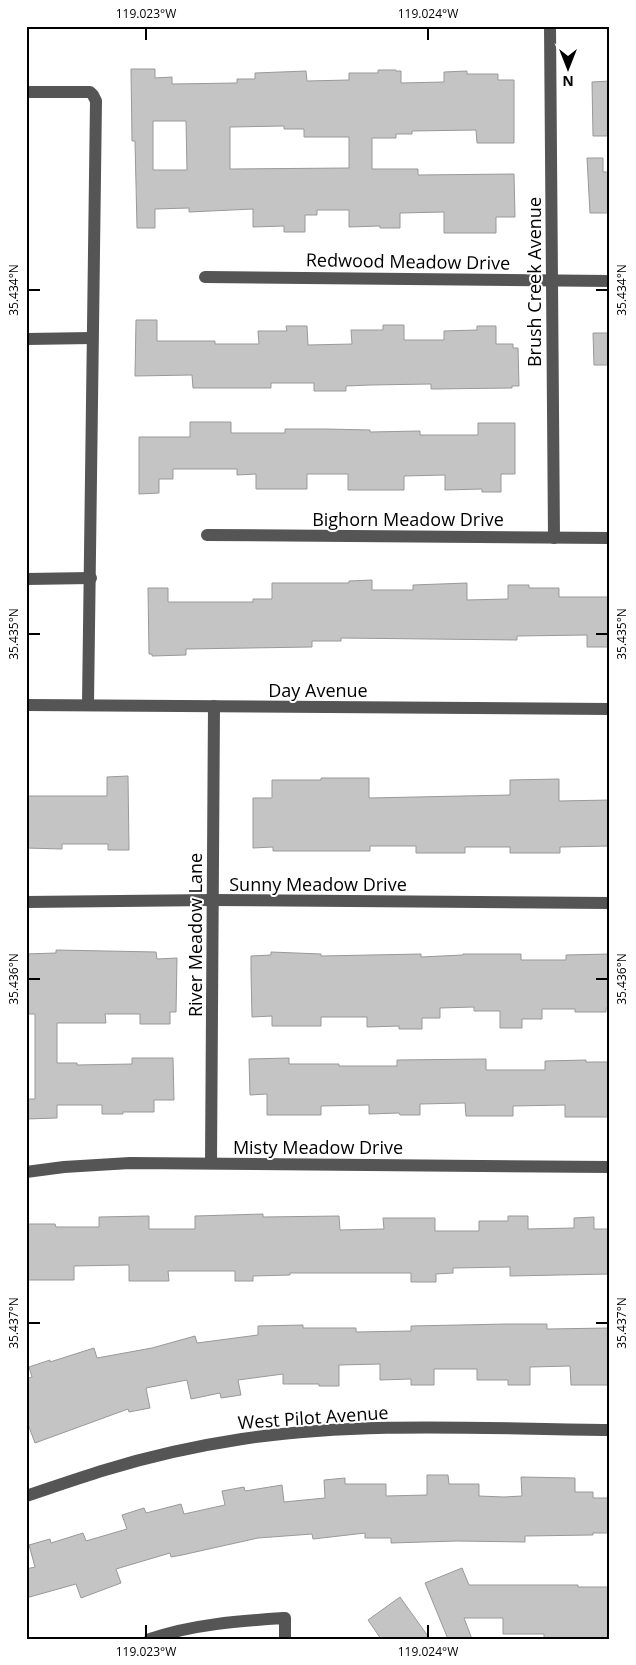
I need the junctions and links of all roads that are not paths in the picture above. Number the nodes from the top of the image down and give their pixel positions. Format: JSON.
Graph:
{"nodes":[{"id":1,"x":550,"y":26,"type":"edge"},
{"id":2,"x":26,"y":92,"type":"edge"},
{"id":3,"x":205,"y":277,"type":"dead end"},
{"id":4,"x":552,"y":280,"type":"junction"},
{"id":5,"x":610,"y":281,"type":"edge"},
{"id":6,"x":92,"y":338,"type":"junction"},
{"id":7,"x":26,"y":339,"type":"edge"},
{"id":8,"x":207,"y":535,"type":"dead end"},
{"id":9,"x":554,"y":538,"type":"junction"},
{"id":10,"x":610,"y":538,"type":"edge"},
{"id":11,"x":91,"y":578,"type":"junction"},
{"id":12,"x":26,"y":579,"type":"edge"},
{"id":13,"x":26,"y":704,"type":"edge"},
{"id":14,"x":88,"y":704,"type":"junction"},
{"id":15,"x":214,"y":706,"type":"junction"},
{"id":16,"x":610,"y":710,"type":"edge"},
{"id":17,"x":213,"y":900,"type":"junction"},
{"id":18,"x":26,"y":902,"type":"edge"},
{"id":19,"x":610,"y":904,"type":"edge"},
{"id":20,"x":211,"y":1164,"type":"junction"},
{"id":21,"x":610,"y":1167,"type":"edge"},
{"id":22,"x":26,"y":1172,"type":"edge"},
{"id":23,"x":610,"y":1430,"type":"edge"},
{"id":24,"x":26,"y":1496,"type":"edge"},
{"id":25,"x":150,"y":1639,"type":"edge"},
{"id":26,"x":285,"y":1639,"type":"edge"}],
"edges":[{"from":1,"to":4,"type":"street","name":"Brush Creek Avenue"},
{"from":2,"to":6,"type":"street"},
{"from":3,"to":4,"type":"street","name":"Redwood Meadow Drive"},
{"from":4,"to":5,"type":"street","name":"Redwood Meadow Drive"},
{"from":4,"to":9,"type":"street","name":"Brush Creek Avenue"},
{"from":6,"to":7,"type":"street"},
{"from":6,"to":11,"type":"street"},
{"from":8,"to":9,"type":"street","name":"Bighorn Meadow Drive"},
{"from":9,"to":10,"type":"street","name":"Bighorn Meadow Drive"},
{"from":11,"to":12,"type":"street"},
{"from":11,"to":14,"type":"street"},
{"from":13,"to":14,"type":"street","name":"Day Avenue"},
{"from":14,"to":15,"type":"street","name":"Day Avenue"},
{"from":15,"to":16,"type":"street","name":"Day Avenue"},
{"from":15,"to":17,"type":"street","name":"River Meadow Lane"},
{"from":17,"to":18,"type":"street","name":"Sunny Meadow Drive"},
{"from":17,"to":19,"type":"street","name":"Sunny Meadow Drive"},
{"from":17,"to":20,"type":"street","name":"River Meadow Lane"},
{"from":20,"to":21,"type":"street","name":"Misty Meadow Drive"},
{"from":20,"to":22,"type":"street","name":"Misty Meadow Drive"},
{"from":23,"to":24,"type":"street","name":"West Pilot Avenue"},
{"from":25,"to":26,"type":"street"}]}
